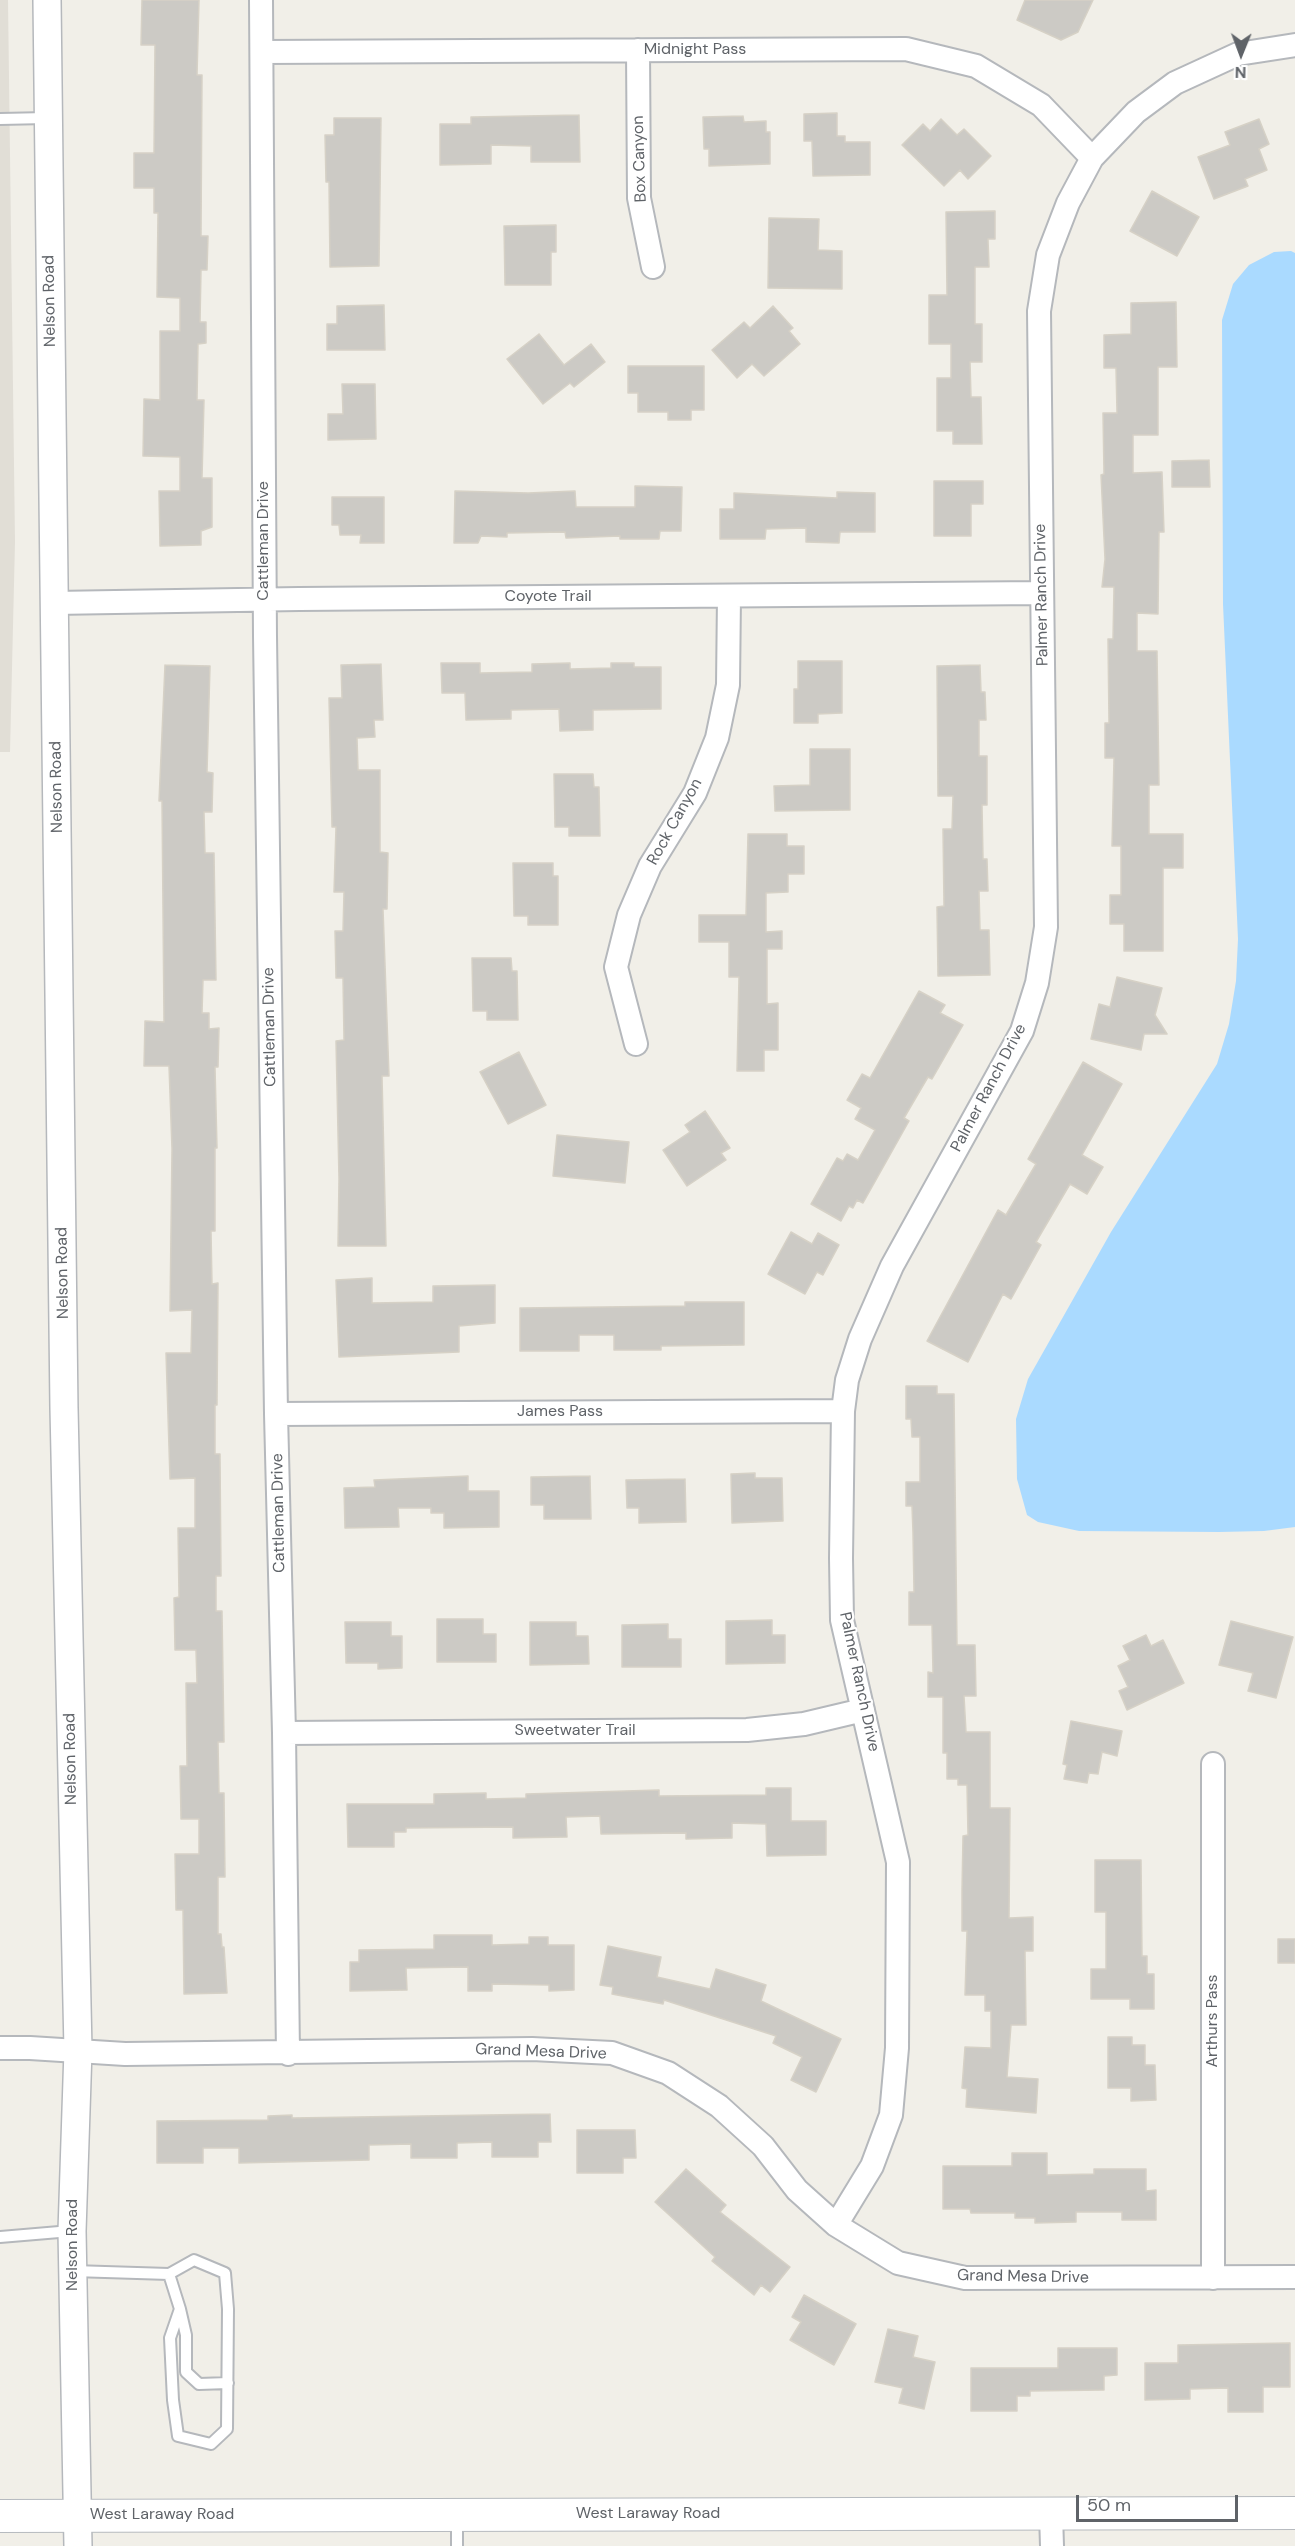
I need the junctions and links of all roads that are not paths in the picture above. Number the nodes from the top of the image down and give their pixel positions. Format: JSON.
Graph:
{"nodes":[{"id":1,"x":47,"y":0,"type":"edge"},
{"id":2,"x":261,"y":0,"type":"edge"},
{"id":3,"x":1295,"y":45,"type":"edge"},
{"id":4,"x":638,"y":50,"type":"junction"},
{"id":5,"x":262,"y":52,"type":"junction"},
{"id":6,"x":48,"y":118,"type":"junction"},
{"id":7,"x":0,"y":119,"type":"edge"},
{"id":8,"x":1092,"y":158,"type":"junction"},
{"id":9,"x":653,"y":267,"type":"dead end"},
{"id":10,"x":1042,"y":593,"type":"junction"},
{"id":11,"x":729,"y":596,"type":"junction"},
{"id":12,"x":264,"y":600,"type":"junction"},
{"id":13,"x":54,"y":603,"type":"junction"},
{"id":14,"x":636,"y":1044,"type":"dead end"},
{"id":15,"x":843,"y":1411,"type":"junction"},
{"id":16,"x":276,"y":1414,"type":"junction"},
{"id":17,"x":863,"y":1710,"type":"junction"},
{"id":18,"x":284,"y":1733,"type":"junction"},
{"id":19,"x":1213,"y":1764,"type":"dead end"},
{"id":20,"x":0,"y":2048,"type":"edge"},
{"id":21,"x":78,"y":2050,"type":"junction"},
{"id":22,"x":288,"y":2054,"type":"junction"},
{"id":23,"x":836,"y":2225,"type":"junction"},
{"id":24,"x":72,"y":2231,"type":"junction"},
{"id":25,"x":0,"y":2237,"type":"edge"},
{"id":26,"x":73,"y":2271,"type":"junction"},
{"id":27,"x":169,"y":2274,"type":"junction"},
{"id":28,"x":1295,"y":2277,"type":"edge"},
{"id":29,"x":1213,"y":2278,"type":"junction"},
{"id":30,"x":180,"y":2309,"type":"junction"},
{"id":31,"x":228,"y":2383,"type":"junction"},
{"id":32,"x":1295,"y":2513,"type":"edge"},
{"id":33,"x":457,"y":2514,"type":"junction"},
{"id":34,"x":1051,"y":2514,"type":"junction"},
{"id":35,"x":0,"y":2516,"type":"edge"},
{"id":36,"x":77,"y":2531,"type":"edge"},
{"id":37,"x":457,"y":2546,"type":"edge"},
{"id":38,"x":1052,"y":2546,"type":"edge"}],
"edges":[{"from":1,"to":6,"type":"street","name":"Nelson Road"},
{"from":2,"to":5,"type":"street","name":"Cattleman Drive"},
{"from":3,"to":8,"type":"street","name":"Palmer Ranch Drive"},
{"from":4,"to":5,"type":"street","name":"Midnight Pass"},
{"from":4,"to":8,"type":"street","name":"Midnight Pass"},
{"from":4,"to":9,"type":"street","name":"Box Canyon"},
{"from":5,"to":12,"type":"street","name":"Cattleman Drive"},
{"from":6,"to":7,"type":"lane"},
{"from":6,"to":13,"type":"street","name":"Nelson Road"},
{"from":8,"to":10,"type":"street","name":"Palmer Ranch Drive"},
{"from":10,"to":11,"type":"street","name":"Coyote Trail"},
{"from":10,"to":15,"type":"street","name":"Palmer Ranch Drive"},
{"from":11,"to":12,"type":"street","name":"Coyote Trail"},
{"from":11,"to":14,"type":"street","name":"Rock Canyon"},
{"from":12,"to":13,"type":"street","name":"Coyote Trail"},
{"from":12,"to":16,"type":"street","name":"Cattleman Drive"},
{"from":13,"to":21,"type":"street","name":"Nelson Road"},
{"from":15,"to":16,"type":"street","name":"James Pass"},
{"from":15,"to":17,"type":"street","name":"Palmer Ranch Drive"},
{"from":16,"to":18,"type":"street","name":"Cattleman Drive"},
{"from":17,"to":18,"type":"street","name":"Sweetwater Trail"},
{"from":17,"to":23,"type":"street","name":"Palmer Ranch Drive"},
{"from":18,"to":22,"type":"street","name":"Cattleman Drive"},
{"from":19,"to":29,"type":"street","name":"Arthurs Pass"},
{"from":20,"to":21,"type":"street","name":"Grand Mesa Drive"},
{"from":21,"to":22,"type":"street","name":"Grand Mesa Drive"},
{"from":21,"to":24,"type":"street","name":"Nelson Road"},
{"from":22,"to":23,"type":"street","name":"Grand Mesa Drive"},
{"from":23,"to":29,"type":"street","name":"Grand Mesa Drive"},
{"from":24,"to":25,"type":"lane"},
{"from":24,"to":26,"type":"street","name":"Nelson Road"},
{"from":26,"to":27,"type":"lane"},
{"from":26,"to":36,"type":"street","name":"Nelson Road"},
{"from":27,"to":30,"type":"lane"},
{"from":27,"to":31,"type":"lane"},
{"from":28,"to":29,"type":"street","name":"Grand Mesa Drive"},
{"from":30,"to":31,"type":"lane"},
{"from":30,"to":31,"type":"lane"},
{"from":32,"to":34,"type":"main road","name":"West Laraway Road"},
{"from":33,"to":34,"type":"main road","name":"West Laraway Road"},
{"from":33,"to":36,"type":"main road","name":"West Laraway Road"},
{"from":33,"to":37,"type":"lane"},
{"from":34,"to":38,"type":"street"},
{"from":35,"to":36,"type":"main road","name":"West Laraway Road"}]}
